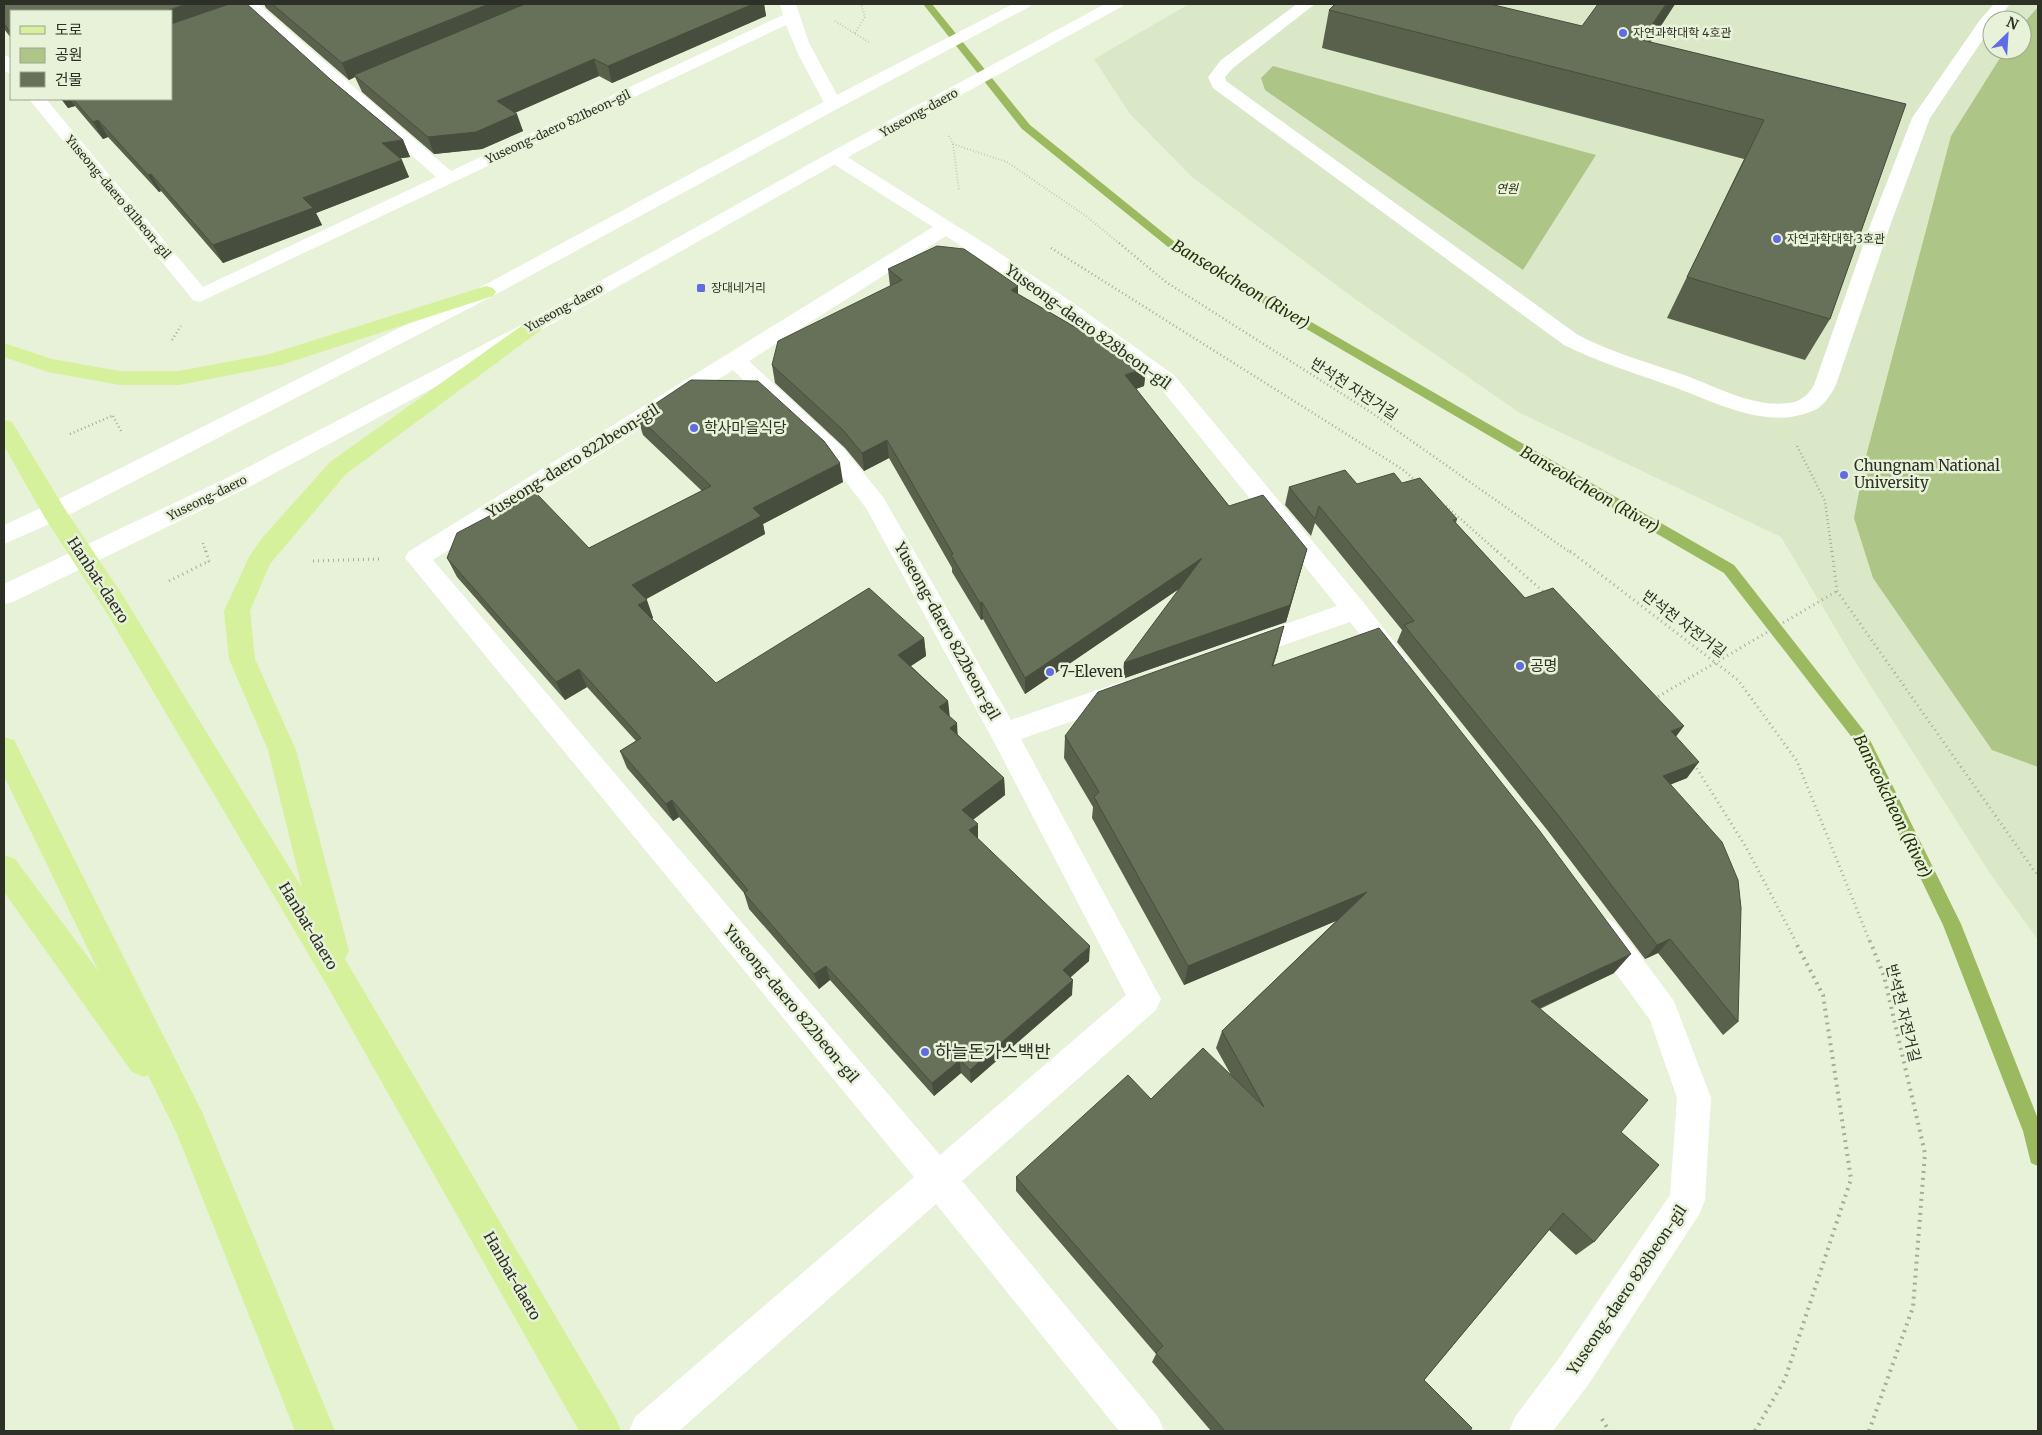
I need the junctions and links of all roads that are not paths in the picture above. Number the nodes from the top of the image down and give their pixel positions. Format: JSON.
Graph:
{"nodes":[{"id":1,"x":1024,"y":4,"type":"edge"},
{"id":2,"x":1116,"y":4,"type":"edge"},
{"id":3,"x":1307,"y":4,"type":"edge"},
{"id":4,"x":2002,"y":4,"type":"edge"},
{"id":5,"x":253,"y":5,"type":"edge"},
{"id":6,"x":789,"y":10,"type":"edge"},
{"id":7,"x":234,"y":13,"type":"edge"},
{"id":8,"x":363,"y":82,"type":"edge"},
{"id":9,"x":345,"y":90,"type":"junction"},
{"id":10,"x":37,"y":100,"type":"edge"},
{"id":11,"x":833,"y":104,"type":"junction"},
{"id":12,"x":835,"y":157,"type":"junction"},
{"id":13,"x":449,"y":180,"type":"junction"},
{"id":14,"x":947,"y":227,"type":"junction"},
{"id":15,"x":486,"y":292,"type":"junction"},
{"id":16,"x":200,"y":296,"type":"joint"},
{"id":17,"x":534,"y":326,"type":"junction"},
{"id":18,"x":4,"y":350,"type":"edge"},
{"id":19,"x":734,"y":359,"type":"junction"},
{"id":20,"x":4,"y":427,"type":"edge"},
{"id":21,"x":54,"y":512,"type":"junction"},
{"id":22,"x":4,"y":535,"type":"edge"},
{"id":23,"x":83,"y":557,"type":"junction"},
{"id":24,"x":4,"y":595,"type":"edge"},
{"id":25,"x":1355,"y":610,"type":"junction"},
{"id":26,"x":1226,"y":656,"type":"edge"},
{"id":27,"x":1410,"y":679,"type":"edge"},
{"id":28,"x":1143,"y":685,"type":"edge"},
{"id":29,"x":1004,"y":734,"type":"junction"},
{"id":30,"x":4,"y":748,"type":"edge"},
{"id":31,"x":4,"y":868,"type":"edge"},
{"id":32,"x":1588,"y":910,"type":"edge"},
{"id":33,"x":340,"y":979,"type":"junction"},
{"id":34,"x":190,"y":1124,"type":"junction"},
{"id":35,"x":937,"y":1178,"type":"junction"},
{"id":36,"x":315,"y":1431,"type":"edge"},
{"id":37,"x":601,"y":1431,"type":"edge"},
{"id":38,"x":649,"y":1431,"type":"edge"},
{"id":39,"x":1144,"y":1431,"type":"edge"},
{"id":40,"x":1528,"y":1431,"type":"edge"}],
"edges":[{"from":1,"to":11,"type":"street"},
{"from":2,"to":12,"type":"street","name":"Yuseong-daero"},
{"from":3,"to":4,"type":"street"},
{"from":5,"to":7,"type":"street"},
{"from":5,"to":9,"type":"street"},
{"from":6,"to":11,"type":"street"},
{"from":6,"to":13,"type":"street","name":"Yuseong-daero 821beon-gil"},
{"from":8,"to":9,"type":"street"},
{"from":9,"to":13,"type":"street"},
{"from":10,"to":16,"type":"street","name":"Yuseong-daero 811beon-gil"},
{"from":11,"to":15,"type":"street"},
{"from":12,"to":14,"type":"street","name":"Yuseong-daero 828beon-gil"},
{"from":12,"to":17,"type":"street","name":"Yuseong-daero"},
{"from":13,"to":16,"type":"street","name":"Yuseong-daero 821beon-gil"},
{"from":14,"to":19,"type":"street"},
{"from":14,"to":25,"type":"street","name":"Yuseong-daero 828beon-gil"},
{"from":15,"to":18,"type":"main road"},
{"from":15,"to":21,"type":"street"},
{"from":17,"to":23,"type":"street","name":"Yuseong-daero"},
{"from":17,"to":33,"type":"main road"},
{"from":19,"to":29,"type":"street","name":"Yuseong-daero 822beon-gil"},
{"from":19,"to":35,"type":"street","name":"Yuseong-daero 822beon-gil"},
{"from":20,"to":21,"type":"main road","name":"Hanbat-daero"},
{"from":21,"to":22,"type":"street"},
{"from":21,"to":23,"type":"main road","name":"Hanbat-daero"},
{"from":23,"to":24,"type":"street","name":"Yuseong-daero"},
{"from":23,"to":33,"type":"main road","name":"Hanbat-daero"},
{"from":25,"to":26,"type":"street"},
{"from":25,"to":27,"type":"street","name":"Yuseong-daero 828beon-gil"},
{"from":28,"to":29,"type":"street"},
{"from":29,"to":35,"type":"street","name":"Yuseong-daero 822beon-gil"},
{"from":30,"to":34,"type":"main road"},
{"from":31,"to":34,"type":"main road"},
{"from":32,"to":40,"type":"street","name":"Yuseong-daero 828beon-gil"},
{"from":33,"to":37,"type":"main road","name":"Hanbat-daero"},
{"from":34,"to":36,"type":"main road"},
{"from":35,"to":38,"type":"street","name":"Yuseong-daero 822beon-gil"},
{"from":35,"to":39,"type":"street"}]}
